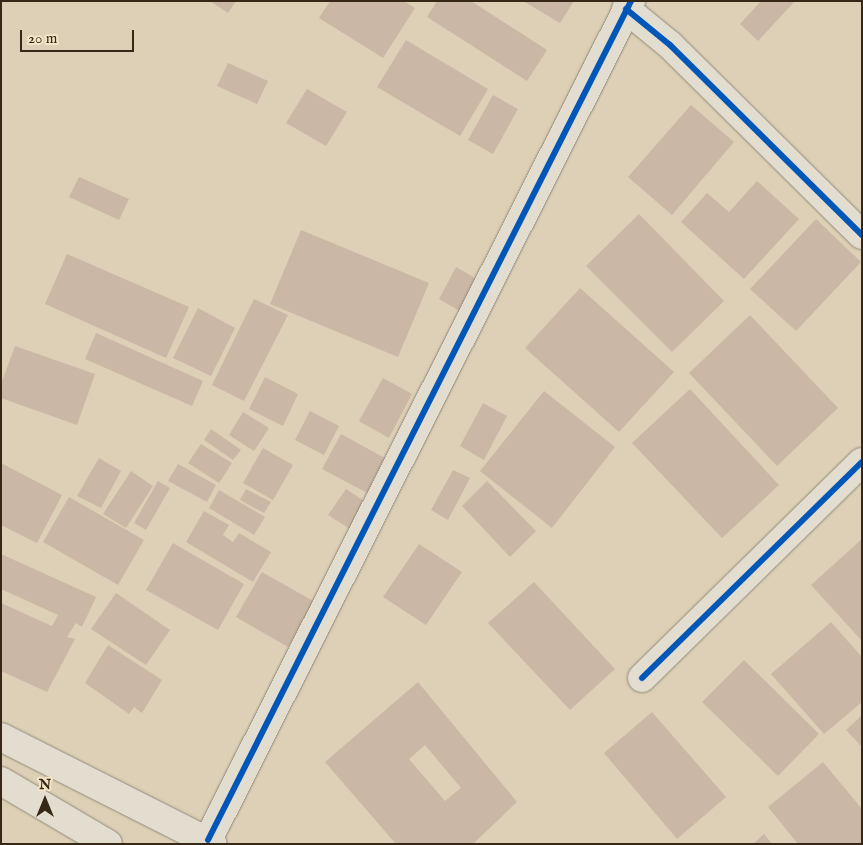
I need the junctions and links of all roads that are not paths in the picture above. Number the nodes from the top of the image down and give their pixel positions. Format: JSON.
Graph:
{"nodes":[{"id":1,"x":628,"y":5,"type":"edge"},
{"id":2,"x":862,"y":235,"type":"edge"},
{"id":3,"x":862,"y":462,"type":"edge"},
{"id":4,"x":642,"y":678,"type":"dead end"},
{"id":5,"x":1,"y":737,"type":"edge"},
{"id":6,"x":1,"y":781,"type":"edge"},
{"id":7,"x":210,"y":842,"type":"edge"},
{"id":8,"x":108,"y":844,"type":"edge"}],
"edges":[{"from":1,"to":2,"type":"street"},
{"from":1,"to":7,"type":"street"},
{"from":3,"to":4,"type":"street"},
{"from":5,"to":7,"type":"street"},
{"from":6,"to":8,"type":"street"}]}
